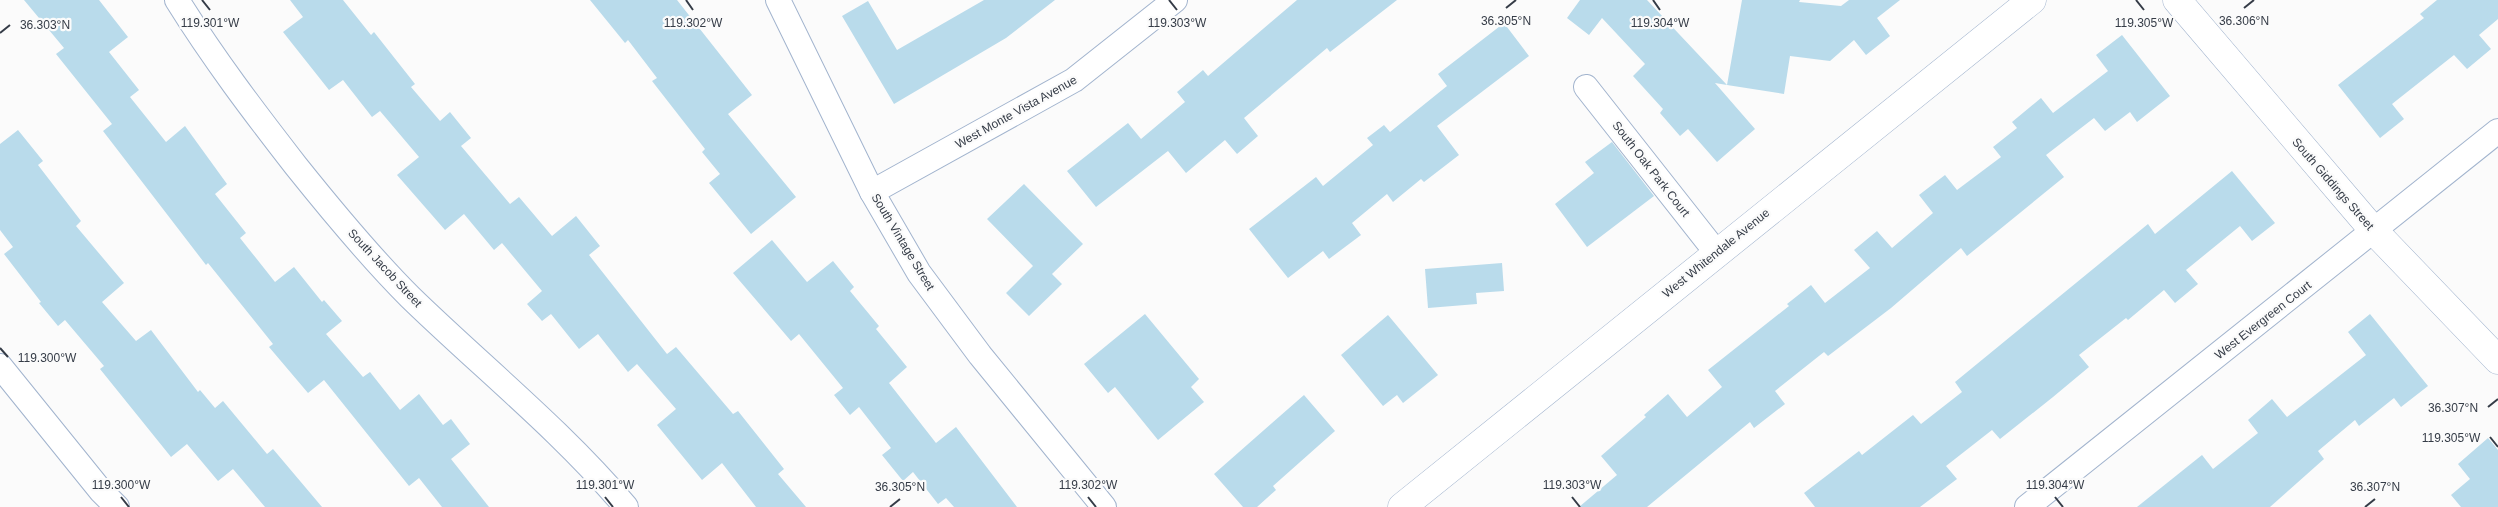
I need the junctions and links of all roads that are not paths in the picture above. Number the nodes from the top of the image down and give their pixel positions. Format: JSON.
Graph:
{"nodes":[{"id":1,"x":177,"y":0,"type":"edge"},
{"id":2,"x":778,"y":0,"type":"edge"},
{"id":3,"x":1175,"y":0,"type":"edge"},
{"id":4,"x":2032,"y":0,"type":"edge"},
{"id":5,"x":2177,"y":0,"type":"edge"},
{"id":6,"x":1586,"y":87,"type":"dead end"},
{"id":7,"x":2498,"y":132,"type":"edge"},
{"id":8,"x":872,"y":192,"type":"junction"},
{"id":9,"x":2374,"y":232,"type":"junction"},
{"id":10,"x":1716,"y":252,"type":"junction"},
{"id":11,"x":2498,"y":360,"type":"edge"},
{"id":12,"x":0,"y":366,"type":"edge"},
{"id":13,"x":117,"y":507,"type":"edge"},
{"id":14,"x":626,"y":507,"type":"edge"},
{"id":15,"x":1104,"y":507,"type":"edge"},
{"id":16,"x":1402,"y":507,"type":"edge"},
{"id":17,"x":2027,"y":507,"type":"edge"}],
"edges":[{"from":1,"to":14,"type":"street","name":"South Jacob Street"},
{"from":2,"to":8,"type":"street","name":"South Vintage Street"},
{"from":3,"to":8,"type":"street","name":"West Monte Vista Avenue"},
{"from":4,"to":10,"type":"street","name":"West Whitendale Avenue"},
{"from":5,"to":9,"type":"street","name":"South Giddings Street"},
{"from":6,"to":10,"type":"street","name":"South Oak Park Court"},
{"from":7,"to":9,"type":"street","name":"West Evergreen Court"},
{"from":8,"to":15,"type":"street","name":"South Vintage Street"},
{"from":9,"to":11,"type":"street","name":"South Giddings Street"},
{"from":9,"to":17,"type":"street","name":"West Evergreen Court"},
{"from":10,"to":16,"type":"street","name":"West Whitendale Avenue"},
{"from":12,"to":13,"type":"street"}]}
